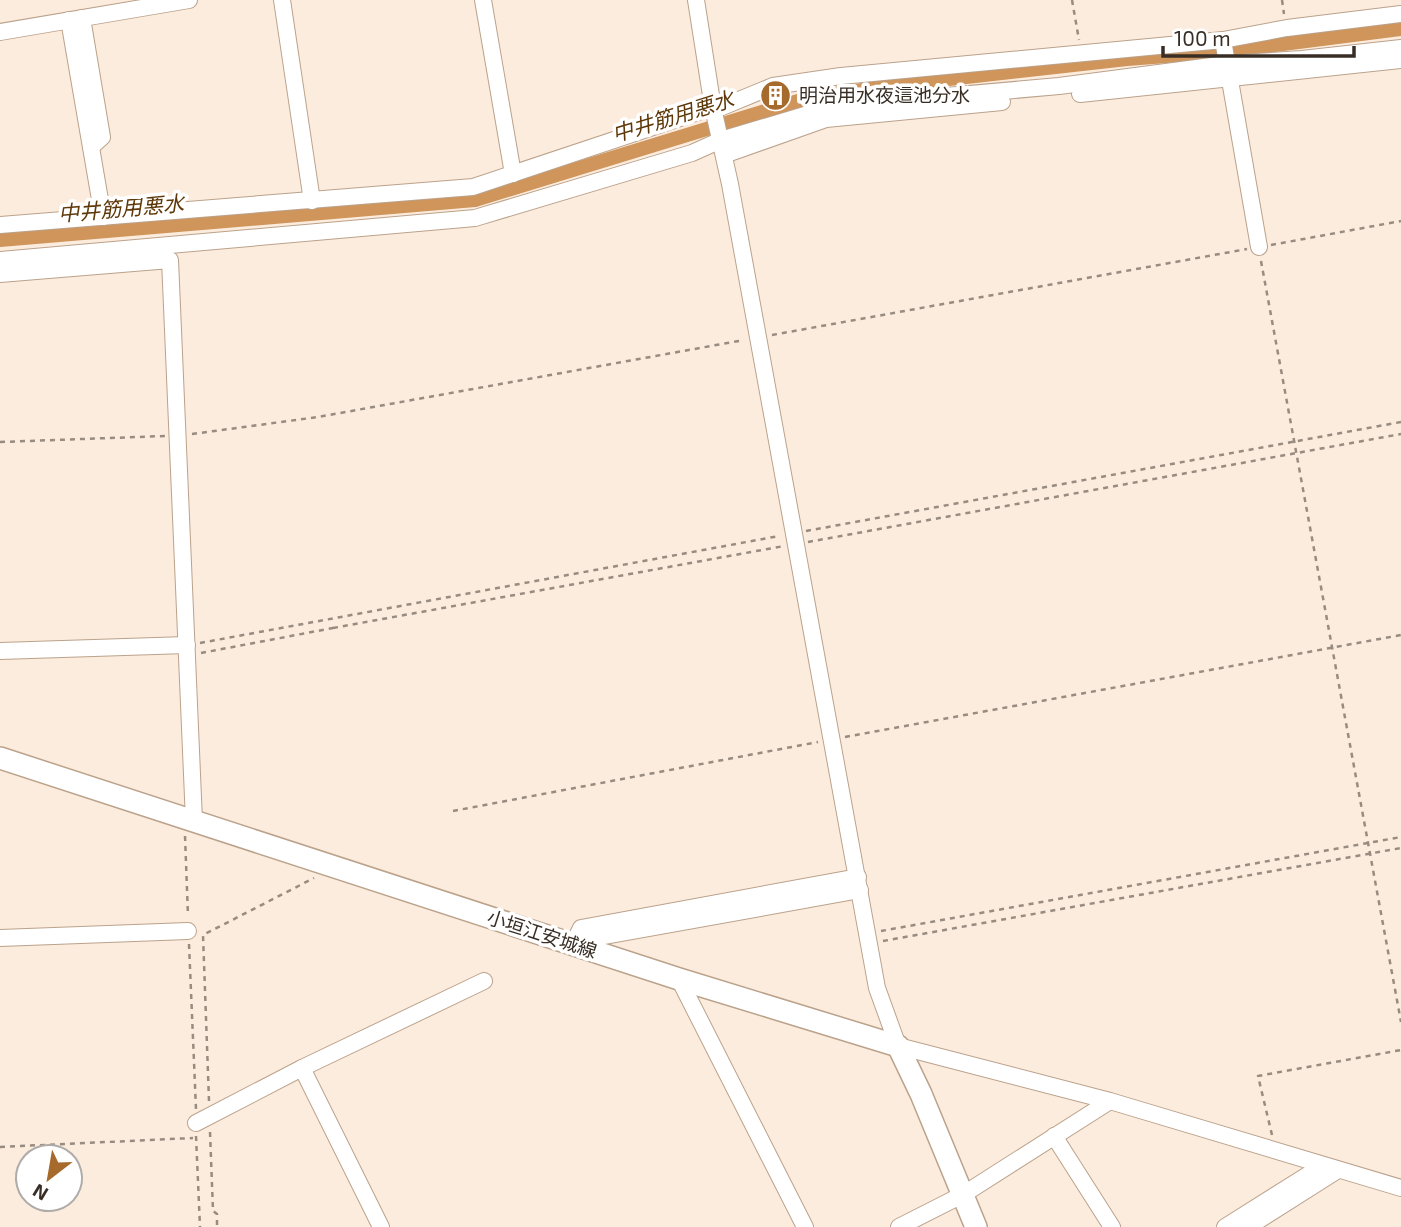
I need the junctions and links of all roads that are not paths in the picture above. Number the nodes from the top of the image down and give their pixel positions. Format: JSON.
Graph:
{"nodes":[{"id":1,"x":189,"y":0,"type":"edge"},
{"id":2,"x":282,"y":0,"type":"edge"},
{"id":3,"x":483,"y":0,"type":"edge"},
{"id":4,"x":492,"y":0,"type":"edge"},
{"id":5,"x":696,"y":0,"type":"edge"},
{"id":6,"x":1401,"y":14,"type":"edge"},
{"id":7,"x":76,"y":19,"type":"junction"},
{"id":8,"x":0,"y":32,"type":"edge"},
{"id":9,"x":1223,"y":41,"type":"junction"},
{"id":10,"x":1401,"y":48,"type":"edge"},
{"id":11,"x":1401,"y":60,"type":"edge"},
{"id":12,"x":1227,"y":68,"type":"junction"},
{"id":13,"x":496,"y":78,"type":"junction"},
{"id":14,"x":714,"y":113,"type":"junction"},
{"id":15,"x":722,"y":144,"type":"junction"},
{"id":16,"x":513,"y":174,"type":"junction"},
{"id":17,"x":312,"y":201,"type":"junction"},
{"id":18,"x":103,"y":217,"type":"junction"},
{"id":19,"x":0,"y":225,"type":"edge"},
{"id":20,"x":1259,"y":247,"type":"road end"},
{"id":21,"x":0,"y":260,"type":"edge"},
{"id":22,"x":0,"y":274,"type":"edge"},
{"id":23,"x":187,"y":650,"type":"junction"},
{"id":24,"x":0,"y":651,"type":"edge"},
{"id":25,"x":0,"y":758,"type":"edge"},
{"id":26,"x":189,"y":820,"type":"junction"},
{"id":27,"x":859,"y":884,"type":"junction"},
{"id":28,"x":188,"y":930,"type":"road end"},
{"id":29,"x":0,"y":938,"type":"edge"},
{"id":30,"x":573,"y":944,"type":"junction"},
{"id":31,"x":678,"y":979,"type":"junction"},
{"id":32,"x":484,"y":981,"type":"dead end"},
{"id":33,"x":898,"y":1046,"type":"junction"},
{"id":34,"x":302,"y":1068,"type":"junction"},
{"id":35,"x":1110,"y":1101,"type":"junction"},
{"id":36,"x":201,"y":1125,"type":"road end"},
{"id":37,"x":1054,"y":1136,"type":"junction"},
{"id":38,"x":1330,"y":1168,"type":"junction"},
{"id":39,"x":1401,"y":1188,"type":"edge"},
{"id":40,"x":964,"y":1194,"type":"junction"},
{"id":41,"x":381,"y":1227,"type":"edge"},
{"id":42,"x":805,"y":1227,"type":"edge"},
{"id":43,"x":899,"y":1227,"type":"edge"},
{"id":44,"x":976,"y":1227,"type":"edge"},
{"id":45,"x":1112,"y":1227,"type":"edge"},
{"id":46,"x":1225,"y":1227,"type":"edge"},
{"id":47,"x":1248,"y":1227,"type":"edge"}],
"edges":[{"from":1,"to":7,"type":"street"},
{"from":2,"to":17,"type":"street"},
{"from":3,"to":13,"type":"street"},
{"from":4,"to":13,"type":"street"},
{"from":5,"to":14,"type":"street"},
{"from":6,"to":9,"type":"street"},
{"from":7,"to":8,"type":"street"},
{"from":7,"to":18,"type":"street"},
{"from":9,"to":12,"type":"street"},
{"from":9,"to":14,"type":"street"},
{"from":10,"to":12,"type":"street"},
{"from":11,"to":12,"type":"street"},
{"from":12,"to":15,"type":"street"},
{"from":12,"to":20,"type":"street"},
{"from":13,"to":16,"type":"street"},
{"from":14,"to":15,"type":"street"},
{"from":14,"to":16,"type":"street"},
{"from":15,"to":21,"type":"street"},
{"from":15,"to":27,"type":"street"},
{"from":16,"to":17,"type":"street"},
{"from":17,"to":18,"type":"street"},
{"from":18,"to":19,"type":"street"},
{"from":22,"to":23,"type":"street"},
{"from":23,"to":24,"type":"street"},
{"from":23,"to":26,"type":"street"},
{"from":25,"to":26,"type":"main road","name":"小垣江安城線"},
{"from":26,"to":30,"type":"main road","name":"小垣江安城線"},
{"from":27,"to":30,"type":"street"},
{"from":27,"to":33,"type":"street"},
{"from":28,"to":29,"type":"street"},
{"from":30,"to":31,"type":"main road","name":"小垣江安城線"},
{"from":31,"to":33,"type":"main road","name":"小垣江安城線"},
{"from":31,"to":42,"type":"street"},
{"from":32,"to":34,"type":"street"},
{"from":33,"to":35,"type":"street"},
{"from":33,"to":40,"type":"main road"},
{"from":34,"to":36,"type":"street"},
{"from":34,"to":41,"type":"street"},
{"from":35,"to":37,"type":"street"},
{"from":35,"to":38,"type":"street"},
{"from":37,"to":40,"type":"street"},
{"from":37,"to":45,"type":"street"},
{"from":38,"to":39,"type":"street"},
{"from":38,"to":46,"type":"street"},
{"from":38,"to":47,"type":"street"},
{"from":40,"to":43,"type":"street"},
{"from":40,"to":44,"type":"main road"}]}
